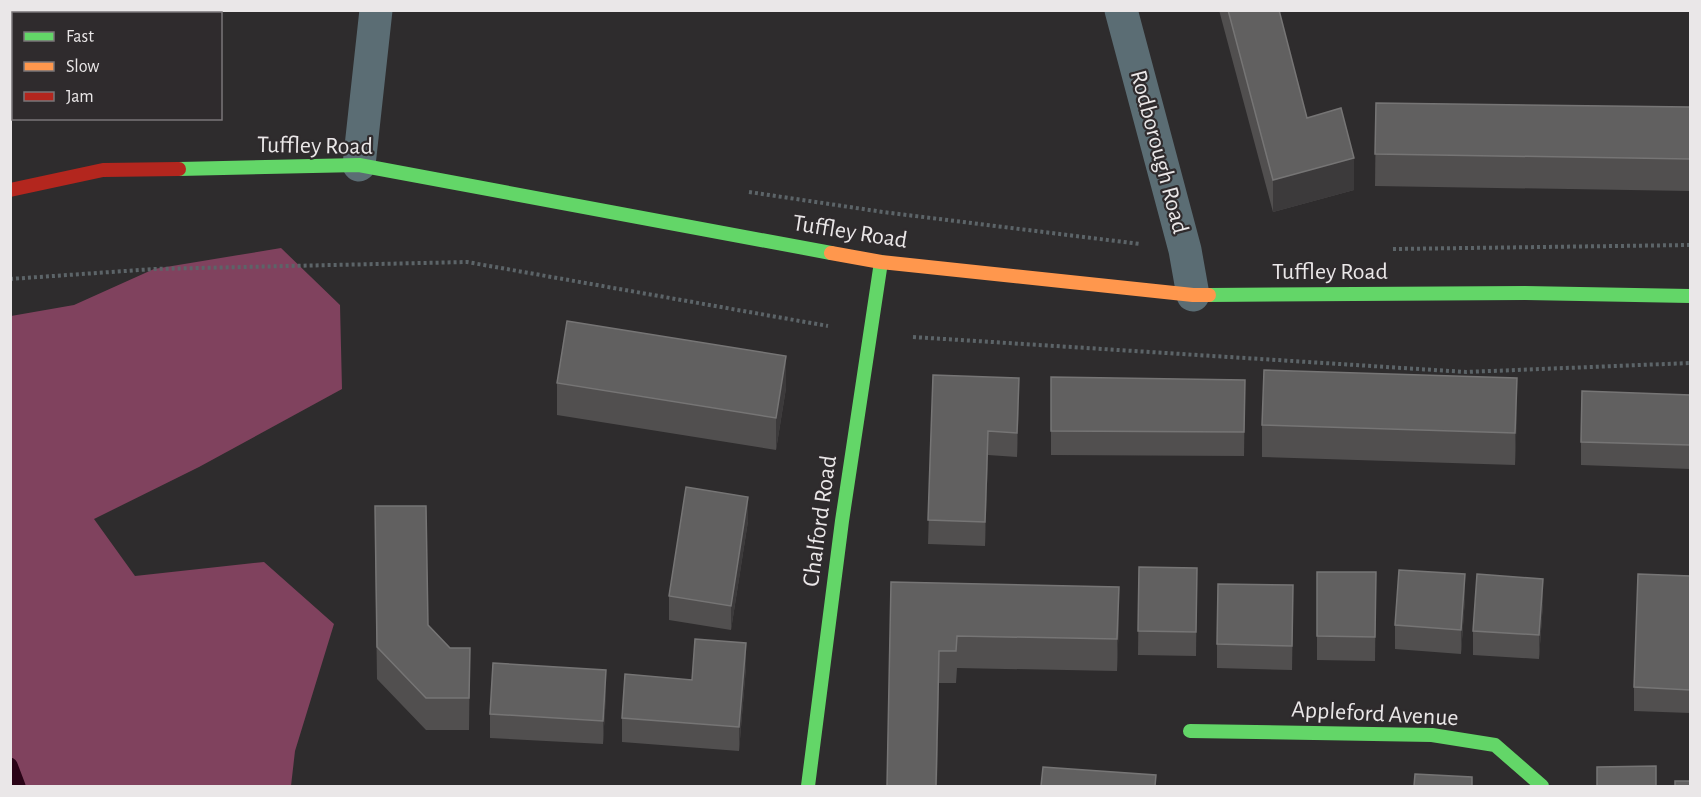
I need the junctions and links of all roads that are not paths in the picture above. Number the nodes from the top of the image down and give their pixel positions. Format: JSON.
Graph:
{"nodes":[{"id":1,"x":375,"y":10,"type":"edge"},
{"id":2,"x":1121,"y":10,"type":"edge"},
{"id":3,"x":359,"y":165,"type":"junction"},
{"id":4,"x":10,"y":190,"type":"edge"},
{"id":5,"x":881,"y":262,"type":"junction"},
{"id":6,"x":1193,"y":295,"type":"junction"},
{"id":7,"x":1690,"y":296,"type":"edge"},
{"id":8,"x":1190,"y":731,"type":"dead end"},
{"id":9,"x":808,"y":786,"type":"edge"},
{"id":10,"x":1542,"y":786,"type":"edge"}],
"edges":[{"from":1,"to":3,"type":"street"},
{"from":2,"to":6,"type":"street","name":"Rodborough Road"},
{"from":3,"to":4,"type":"street","name":"Tuffley Road"},
{"from":3,"to":5,"type":"street","name":"Tuffley Road"},
{"from":5,"to":6,"type":"street","name":"Tuffley Road"},
{"from":5,"to":9,"type":"street","name":"Chalford Road"},
{"from":6,"to":7,"type":"street","name":"Tuffley Road"},
{"from":8,"to":10,"type":"street","name":"Appleford Avenue"}]}
